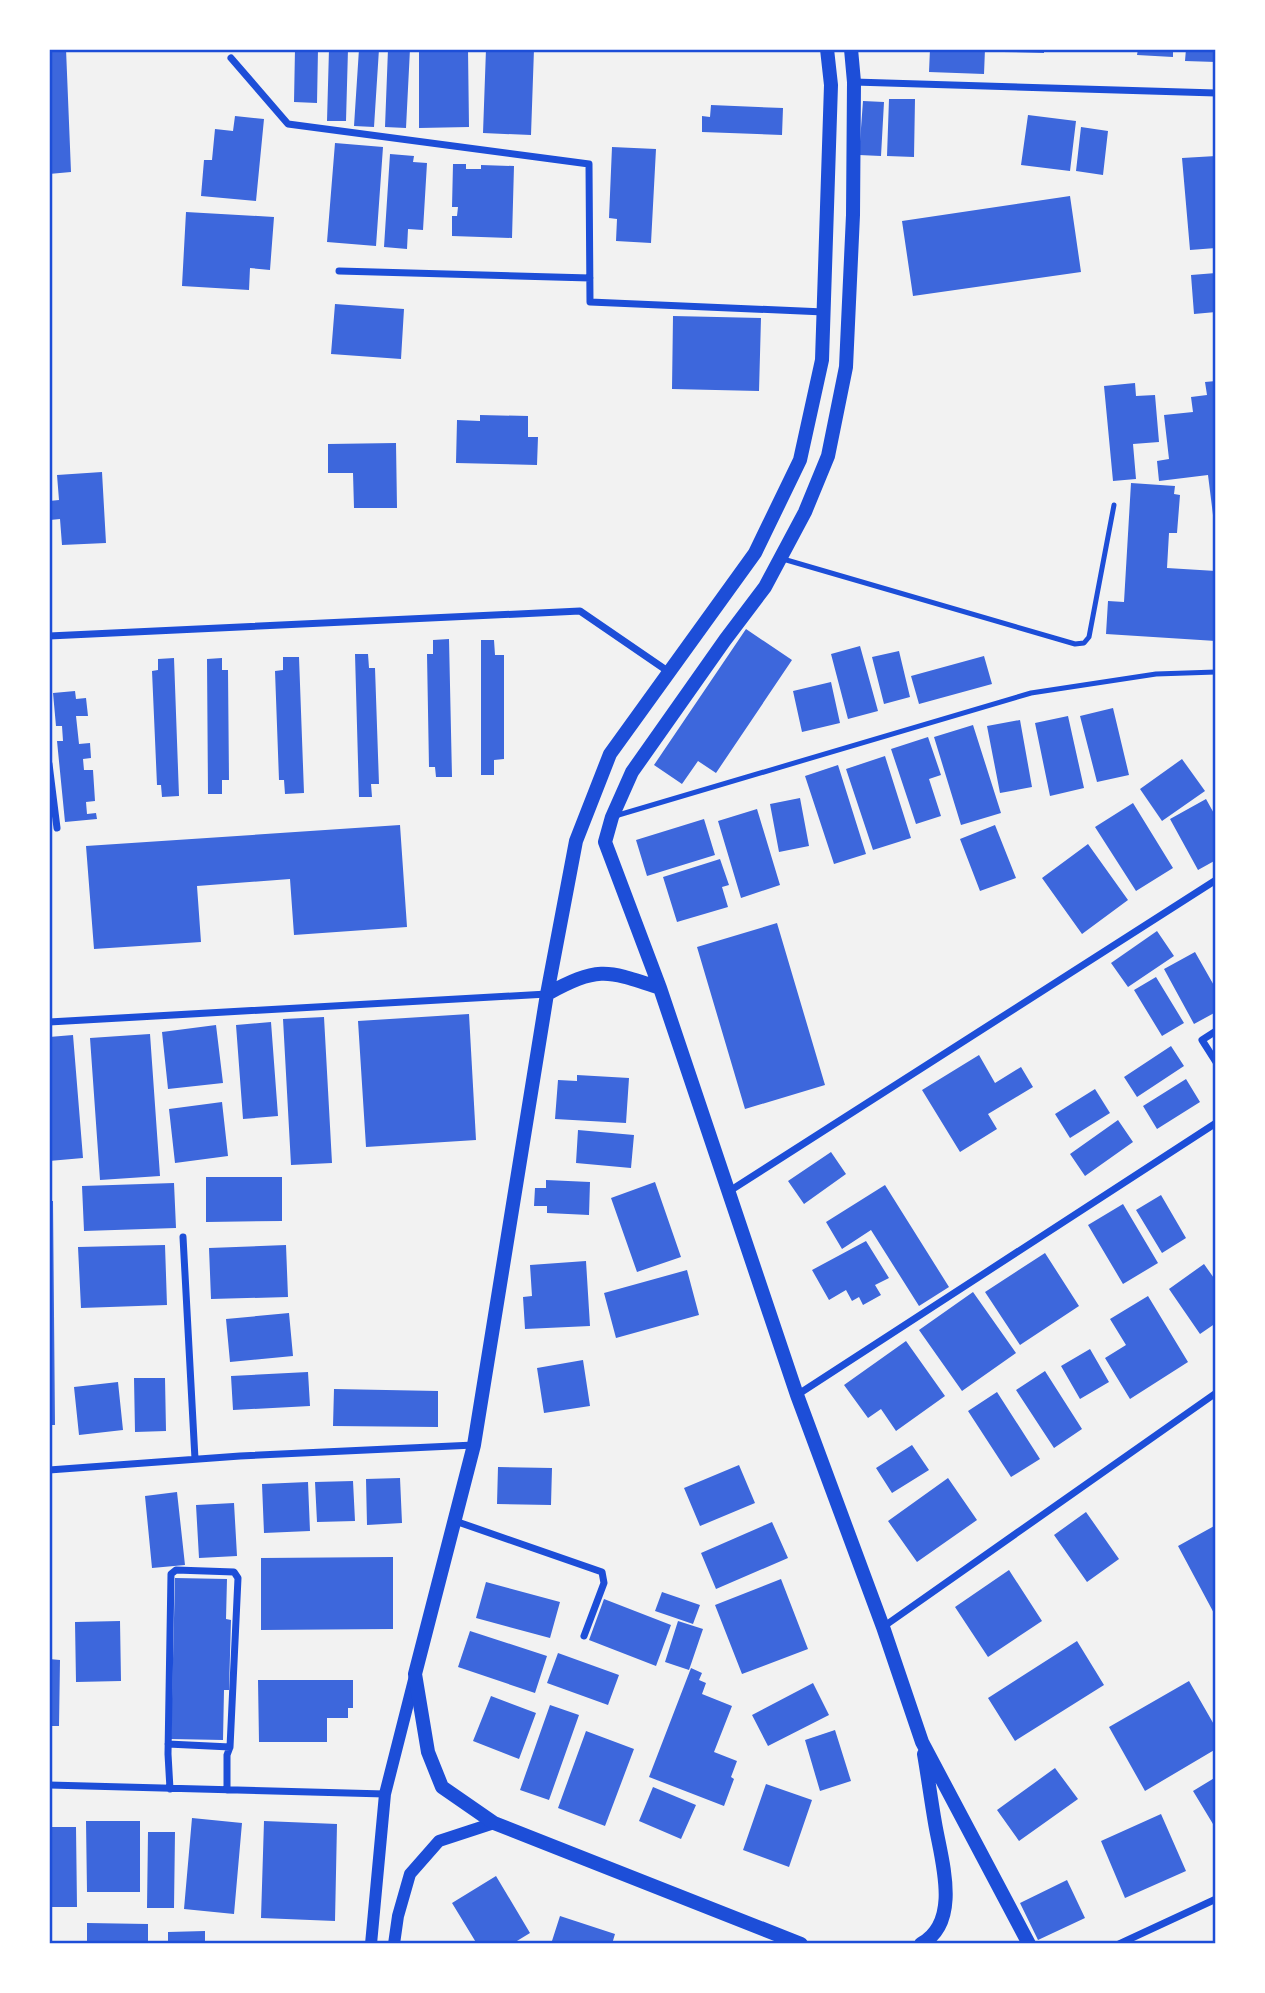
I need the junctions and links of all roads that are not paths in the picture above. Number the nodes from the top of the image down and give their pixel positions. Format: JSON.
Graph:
{"nodes":[{"id":1,"x":827,"y":49,"type":"edge"},
{"id":2,"x":851,"y":49,"type":"edge"},
{"id":3,"x":231,"y":58,"type":"dead end"},
{"id":4,"x":854,"y":82,"type":"junction"},
{"id":5,"x":1216,"y":93,"type":"edge"},
{"id":6,"x":339,"y":271,"type":"dead end"},
{"id":7,"x":590,"y":278,"type":"junction"},
{"id":8,"x":825,"y":312,"type":"junction"},
{"id":9,"x":1114,"y":505,"type":"dead end"},
{"id":10,"x":780,"y":559,"type":"junction"},
{"id":11,"x":49,"y":636,"type":"edge"},
{"id":12,"x":669,"y":672,"type":"junction"},
{"id":13,"x":1216,"y":672,"type":"edge"},
{"id":14,"x":49,"y":764,"type":"edge"},
{"id":15,"x":612,"y":817,"type":"junction"},
{"id":16,"x":57,"y":828,"type":"dead end"},
{"id":17,"x":1216,"y":880,"type":"edge"},
{"id":18,"x":660,"y":988,"type":"junction"},
{"id":19,"x":547,"y":994,"type":"junction"},
{"id":20,"x":49,"y":1022,"type":"edge"},
{"id":21,"x":1216,"y":1031,"type":"edge"},
{"id":22,"x":1216,"y":1062,"type":"edge"},
{"id":23,"x":1216,"y":1124,"type":"edge"},
{"id":24,"x":728,"y":1192,"type":"junction"},
{"id":25,"x":183,"y":1237,"type":"dead end"},
{"id":26,"x":1216,"y":1394,"type":"edge"},
{"id":27,"x":797,"y":1395,"type":"junction"},
{"id":28,"x":474,"y":1445,"type":"junction"},
{"id":29,"x":195,"y":1459,"type":"junction"},
{"id":30,"x":49,"y":1470,"type":"edge"},
{"id":31,"x":454,"y":1521,"type":"junction"},
{"id":32,"x":883,"y":1626,"type":"junction"},
{"id":33,"x":584,"y":1636,"type":"dead end"},
{"id":34,"x":415,"y":1674,"type":"junction"},
{"id":35,"x":922,"y":1742,"type":"junction"},
{"id":36,"x":168,"y":1744,"type":"junction"},
{"id":37,"x":230,"y":1747,"type":"junction"},
{"id":38,"x":49,"y":1785,"type":"edge"},
{"id":39,"x":170,"y":1788,"type":"junction"},
{"id":40,"x":227,"y":1790,"type":"junction"},
{"id":41,"x":385,"y":1794,"type":"junction"},
{"id":42,"x":494,"y":1823,"type":"junction"},
{"id":43,"x":1216,"y":1899,"type":"edge"},
{"id":44,"x":371,"y":1944,"type":"edge"},
{"id":45,"x":394,"y":1944,"type":"edge"},
{"id":46,"x":801,"y":1944,"type":"edge"},
{"id":47,"x":921,"y":1944,"type":"edge"},
{"id":48,"x":1028,"y":1944,"type":"edge"},
{"id":49,"x":1119,"y":1944,"type":"edge"}],
"edges":[{"from":1,"to":8,"type":"main road"},
{"from":2,"to":4,"type":"main road"},
{"from":3,"to":7,"type":"street"},
{"from":4,"to":5,"type":"street"},
{"from":4,"to":10,"type":"main road"},
{"from":6,"to":7,"type":"street"},
{"from":7,"to":8,"type":"street"},
{"from":8,"to":12,"type":"main road"},
{"from":9,"to":10,"type":"lane"},
{"from":10,"to":15,"type":"main road"},
{"from":11,"to":12,"type":"street"},
{"from":12,"to":19,"type":"main road"},
{"from":13,"to":15,"type":"lane"},
{"from":14,"to":16,"type":"street"},
{"from":15,"to":18,"type":"main road"},
{"from":17,"to":24,"type":"street"},
{"from":18,"to":19,"type":"main road"},
{"from":18,"to":24,"type":"main road"},
{"from":19,"to":20,"type":"street"},
{"from":19,"to":28,"type":"main road"},
{"from":21,"to":22,"type":"street"},
{"from":23,"to":27,"type":"street"},
{"from":24,"to":27,"type":"main road"},
{"from":25,"to":29,"type":"street"},
{"from":26,"to":32,"type":"street"},
{"from":27,"to":32,"type":"main road"},
{"from":28,"to":29,"type":"street"},
{"from":28,"to":31,"type":"main road"},
{"from":29,"to":30,"type":"street"},
{"from":31,"to":33,"type":"street"},
{"from":31,"to":34,"type":"main road"},
{"from":32,"to":35,"type":"main road"},
{"from":34,"to":41,"type":"street"},
{"from":34,"to":42,"type":"main road"},
{"from":35,"to":47,"type":"main road"},
{"from":35,"to":48,"type":"main road"},
{"from":36,"to":37,"type":"street"},
{"from":36,"to":37,"type":"street"},
{"from":36,"to":39,"type":"street"},
{"from":37,"to":40,"type":"street"},
{"from":38,"to":39,"type":"street"},
{"from":39,"to":40,"type":"street"},
{"from":40,"to":41,"type":"street"},
{"from":41,"to":44,"type":"street"},
{"from":42,"to":45,"type":"street"},
{"from":42,"to":46,"type":"main road"},
{"from":43,"to":49,"type":"street"}]}
